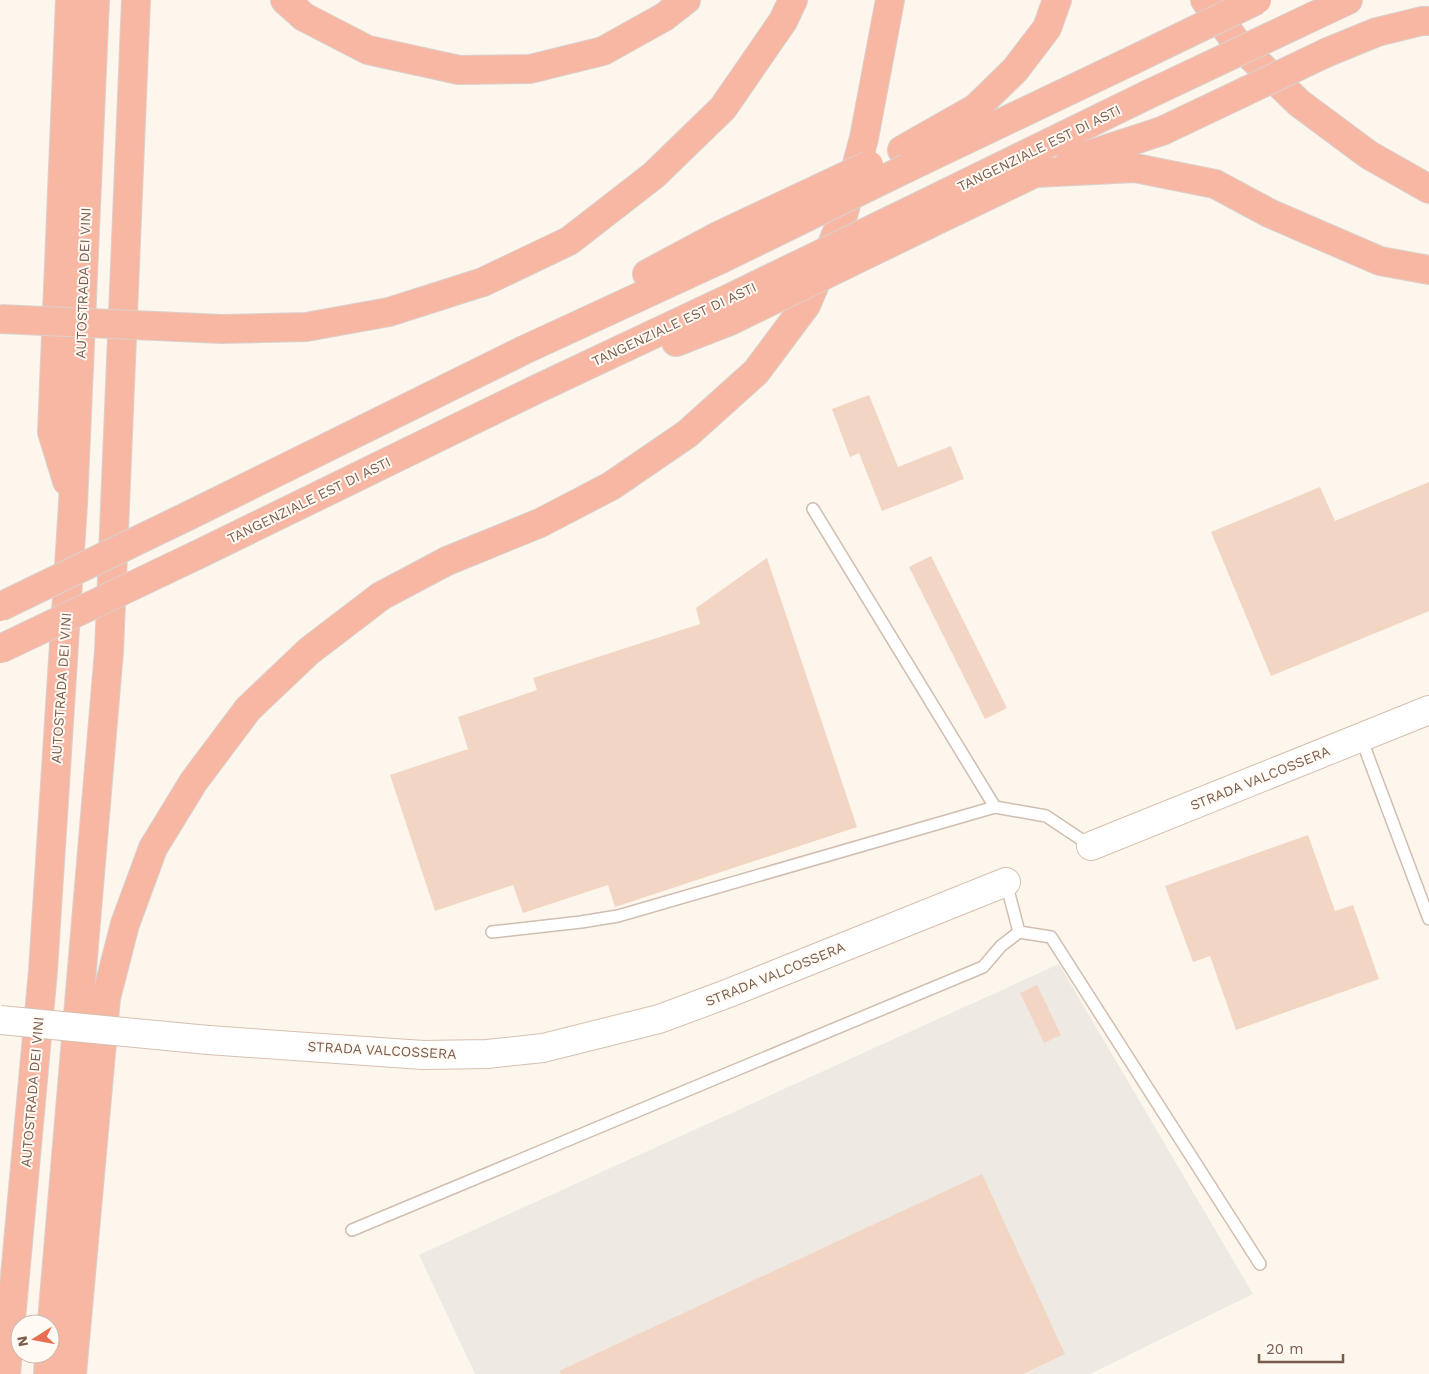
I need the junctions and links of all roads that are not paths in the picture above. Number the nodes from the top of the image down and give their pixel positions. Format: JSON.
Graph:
{"nodes":[{"id":1,"x":70,"y":0,"type":"edge"},
{"id":2,"x":95,"y":0,"type":"edge"},
{"id":3,"x":136,"y":0,"type":"edge"},
{"id":4,"x":286,"y":0,"type":"edge"},
{"id":5,"x":686,"y":0,"type":"edge"},
{"id":6,"x":794,"y":0,"type":"edge"},
{"id":7,"x":890,"y":0,"type":"edge"},
{"id":8,"x":1057,"y":0,"type":"edge"},
{"id":9,"x":1206,"y":0,"type":"edge"},
{"id":10,"x":1257,"y":0,"type":"edge"},
{"id":11,"x":1348,"y":0,"type":"edge"},
{"id":12,"x":1429,"y":21,"type":"edge"},
{"id":13,"x":905,"y":159,"type":"junction"},
{"id":14,"x":1035,"y":173,"type":"junction"},
{"id":15,"x":1429,"y":189,"type":"edge"},
{"id":16,"x":925,"y":215,"type":"junction"},
{"id":17,"x":1429,"y":270,"type":"edge"},
{"id":18,"x":0,"y":319,"type":"edge"},
{"id":19,"x":73,"y":504,"type":"junction"},
{"id":20,"x":813,"y":508,"type":"dead end"},
{"id":21,"x":0,"y":607,"type":"edge"},
{"id":22,"x":0,"y":649,"type":"edge"},
{"id":23,"x":1429,"y":710,"type":"edge"},
{"id":24,"x":1361,"y":737,"type":"junction"},
{"id":25,"x":995,"y":807,"type":"junction"},
{"id":26,"x":1091,"y":846,"type":"joint"},
{"id":27,"x":1006,"y":882,"type":"joint"},
{"id":28,"x":1429,"y":918,"type":"edge"},
{"id":29,"x":492,"y":932,"type":"dead end"},
{"id":30,"x":1019,"y":932,"type":"junction"},
{"id":31,"x":0,"y":1020,"type":"edge"},
{"id":32,"x":352,"y":1230,"type":"dead end"},
{"id":33,"x":1260,"y":1264,"type":"dead end"},
{"id":34,"x":53,"y":1314,"type":"edge"},
{"id":35,"x":6,"y":1374,"type":"edge"},
{"id":36,"x":72,"y":1374,"type":"edge"}],
"edges":[{"from":1,"to":19,"type":"highway"},
{"from":2,"to":19,"type":"highway","name":"AUTOSTRADA DEI VINI"},
{"from":3,"to":34,"type":"highway"},
{"from":4,"to":5,"type":"highway"},
{"from":6,"to":18,"type":"highway","bridge":true},
{"from":7,"to":36,"type":"highway"},
{"from":8,"to":13,"type":"highway"},
{"from":9,"to":15,"type":"highway"},
{"from":10,"to":13,"type":"highway","bridge":true},
{"from":11,"to":16,"type":"highway","name":"TANGENZIALE EST DI ASTI","bridge":true},
{"from":12,"to":14,"type":"highway","bridge":true},
{"from":13,"to":21,"type":"highway","bridge":true},
{"from":14,"to":16,"type":"highway"},
{"from":14,"to":17,"type":"highway"},
{"from":16,"to":22,"type":"highway","name":"TANGENZIALE EST DI ASTI","bridge":true},
{"from":19,"to":35,"type":"highway","name":"AUTOSTRADA DEI VINI"},
{"from":20,"to":25,"type":"lane"},
{"from":23,"to":24,"type":"street","name":"STRADA VALCOSSERA"},
{"from":24,"to":26,"type":"street","name":"STRADA VALCOSSERA"},
{"from":24,"to":28,"type":"lane"},
{"from":25,"to":26,"type":"lane"},
{"from":25,"to":29,"type":"lane"},
{"from":27,"to":30,"type":"lane"},
{"from":27,"to":31,"type":"street","name":"STRADA VALCOSSERA","bridge":true},
{"from":30,"to":32,"type":"lane"},
{"from":30,"to":33,"type":"lane"}]}
